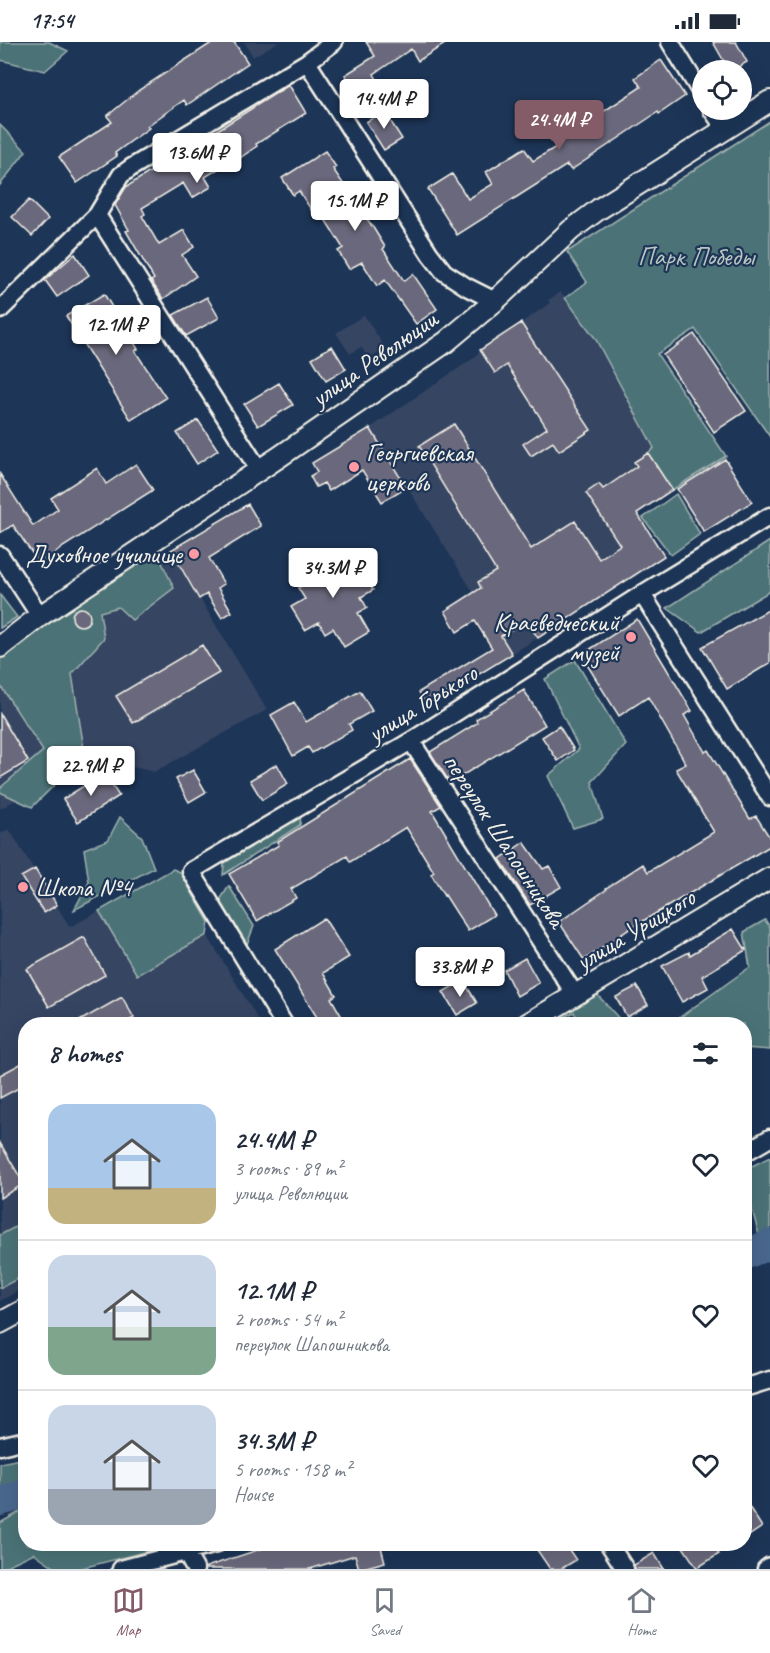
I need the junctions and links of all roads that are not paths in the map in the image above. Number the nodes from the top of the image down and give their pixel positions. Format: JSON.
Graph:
{"nodes":[{"id":1,"x":334,"y":42,"type":"edge"},
{"id":2,"x":670,"y":42,"type":"edge"},
{"id":3,"x":307,"y":62,"type":"junction"},
{"id":4,"x":692,"y":78,"type":"edge"},
{"id":5,"x":770,"y":101,"type":"edge"},
{"id":6,"x":719,"y":120,"type":"edge"},
{"id":7,"x":726,"y":130,"type":"junction"},
{"id":8,"x":96,"y":216,"type":"junction"},
{"id":9,"x":495,"y":301,"type":"junction"},
{"id":10,"x":0,"y":310,"type":"edge"},
{"id":11,"x":259,"y":470,"type":"junction"},
{"id":12,"x":770,"y":516,"type":"edge"},
{"id":13,"x":0,"y":555,"type":"edge"},
{"id":14,"x":642,"y":594,"type":"junction"},
{"id":15,"x":40,"y":616,"type":"junction"},
{"id":16,"x":0,"y":647,"type":"edge"},
{"id":17,"x":411,"y":741,"type":"junction"},
{"id":18,"x":770,"y":797,"type":"edge"},
{"id":19,"x":770,"y":878,"type":"edge"},
{"id":20,"x":576,"y":996,"type":"junction"},
{"id":21,"x":280,"y":1017,"type":"edge"},
{"id":22,"x":539,"y":1017,"type":"edge"},
{"id":23,"x":770,"y":1138,"type":"edge"},
{"id":24,"x":752,"y":1149,"type":"edge"},
{"id":25,"x":18,"y":1313,"type":"edge"},
{"id":26,"x":0,"y":1323,"type":"edge"},
{"id":27,"x":770,"y":1380,"type":"edge"},
{"id":28,"x":752,"y":1386,"type":"edge"},
{"id":29,"x":18,"y":1442,"type":"edge"},
{"id":30,"x":0,"y":1446,"type":"edge"},
{"id":31,"x":193,"y":1551,"type":"edge"},
{"id":32,"x":613,"y":1551,"type":"edge"},
{"id":33,"x":186,"y":1553,"type":"junction"},
{"id":34,"x":770,"y":1566,"type":"edge"},
{"id":35,"x":121,"y":1569,"type":"edge"},
{"id":36,"x":195,"y":1569,"type":"edge"},
{"id":37,"x":625,"y":1569,"type":"edge"},
{"id":38,"x":766,"y":1569,"type":"edge"}],
"edges":[{"from":1,"to":3,"type":"street"},
{"from":2,"to":4,"type":"street"},
{"from":3,"to":8,"type":"street"},
{"from":3,"to":9,"type":"street"},
{"from":5,"to":7,"type":"main road","name":"улица Революции"},
{"from":6,"to":7,"type":"street"},
{"from":7,"to":9,"type":"main road","name":"улица Революции"},
{"from":8,"to":10,"type":"street"},
{"from":8,"to":11,"type":"street"},
{"from":9,"to":11,"type":"main road","name":"улица Революции"},
{"from":11,"to":15,"type":"main road","name":"улица Революции"},
{"from":12,"to":14,"type":"street","name":"улица Горького"},
{"from":13,"to":15,"type":"street"},
{"from":14,"to":17,"type":"street","name":"улица Горького"},
{"from":14,"to":18,"type":"street"},
{"from":15,"to":16,"type":"main road","name":"улица Революции"},
{"from":17,"to":20,"type":"street","name":"переулок Шапошникова"},
{"from":17,"to":21,"type":"street","name":"улица Горького"},
{"from":19,"to":20,"type":"main road","name":"улица Урицкого"},
{"from":20,"to":22,"type":"main road","name":"улица Урицкого"},
{"from":23,"to":24,"type":"street"},
{"from":25,"to":26,"type":"main road"},
{"from":27,"to":28,"type":"street"},
{"from":29,"to":30,"type":"street"},
{"from":31,"to":33,"type":"street"},
{"from":32,"to":37,"type":"street"},
{"from":33,"to":35,"type":"street"},
{"from":33,"to":36,"type":"street"},
{"from":34,"to":38,"type":"street"}]}
